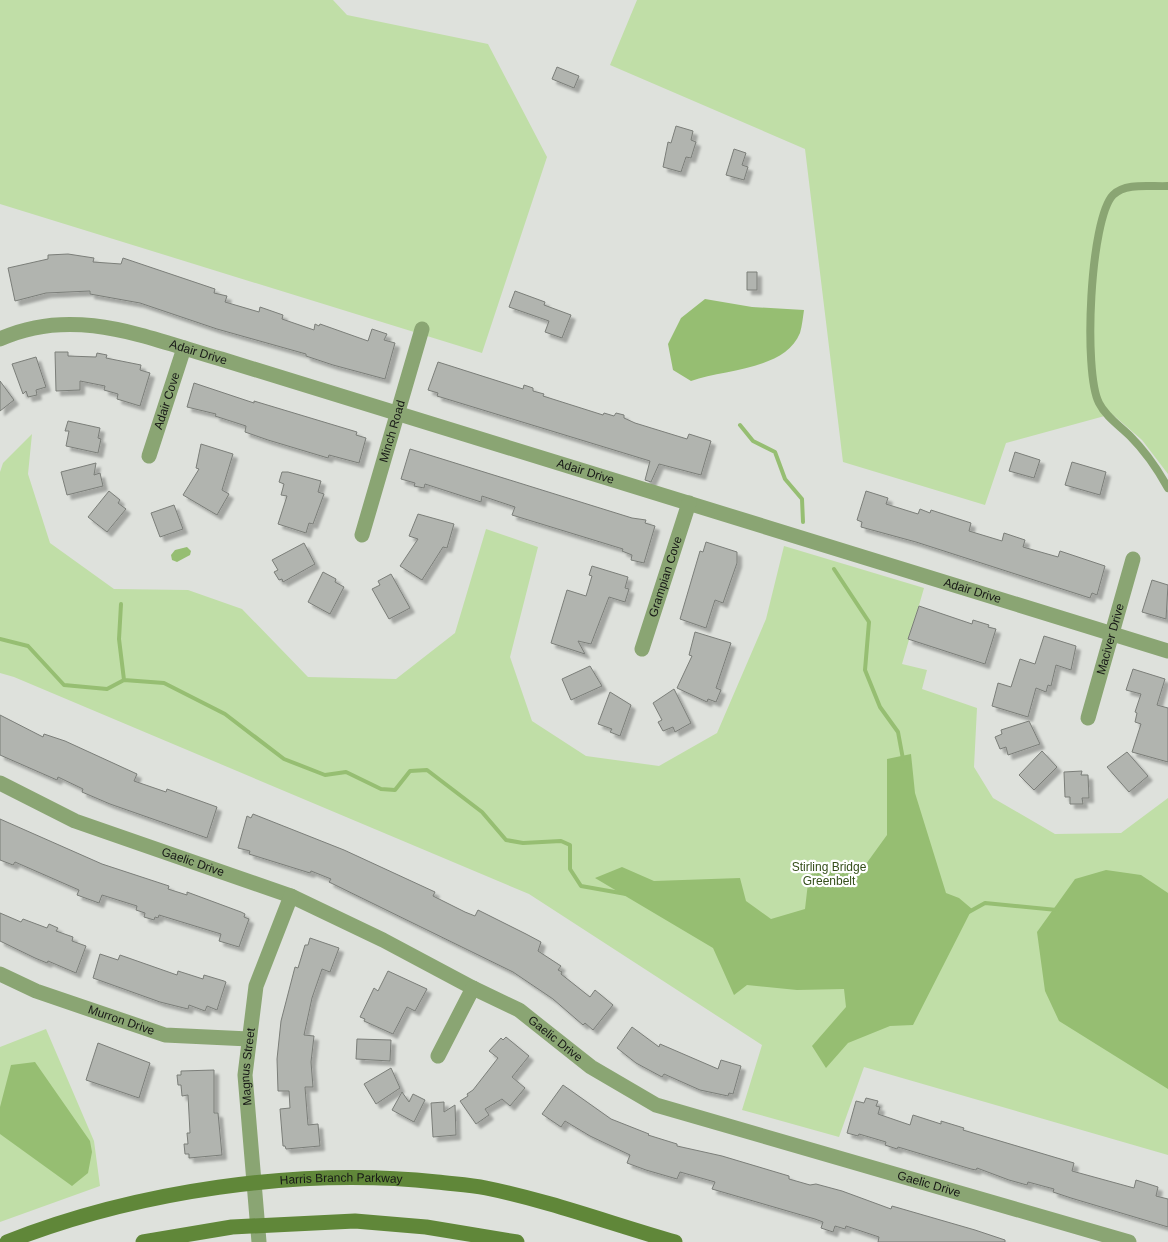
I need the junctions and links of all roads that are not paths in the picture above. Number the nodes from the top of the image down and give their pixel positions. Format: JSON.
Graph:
{"nodes":[{"id":1,"x":1168,"y":186,"type":"edge"},
{"id":2,"x":422,"y":330,"type":"dead end"},
{"id":3,"x":0,"y":339,"type":"edge"},
{"id":4,"x":184,"y":348,"type":"junction"},
{"id":5,"x":398,"y":413,"type":"junction"},
{"id":6,"x":149,"y":456,"type":"dead end"},
{"id":7,"x":1168,"y":488,"type":"edge"},
{"id":8,"x":689,"y":503,"type":"junction"},
{"id":9,"x":362,"y":535,"type":"dead end"},
{"id":10,"x":1133,"y":559,"type":"dead end"},
{"id":11,"x":1112,"y":633,"type":"junction"},
{"id":12,"x":642,"y":649,"type":"dead end"},
{"id":13,"x":1168,"y":651,"type":"edge"},
{"id":14,"x":1088,"y":718,"type":"dead end"},
{"id":15,"x":0,"y":783,"type":"edge"},
{"id":16,"x":291,"y":896,"type":"junction"},
{"id":17,"x":0,"y":974,"type":"edge"},
{"id":18,"x":473,"y":988,"type":"junction"},
{"id":19,"x":249,"y":1039,"type":"junction"},
{"id":20,"x":438,"y":1056,"type":"dead end"},
{"id":21,"x":256,"y":1183,"type":"junction"},
{"id":22,"x":258,"y":1226,"type":"junction"},
{"id":23,"x":7,"y":1242,"type":"edge"},
{"id":24,"x":143,"y":1242,"type":"edge"},
{"id":25,"x":260,"y":1242,"type":"edge"},
{"id":26,"x":517,"y":1242,"type":"edge"},
{"id":27,"x":675,"y":1242,"type":"edge"},
{"id":28,"x":1129,"y":1242,"type":"edge"}],
"edges":[{"from":1,"to":7,"type":"lane"},
{"from":2,"to":5,"type":"street","name":"Minch Road"},
{"from":3,"to":4,"type":"street","name":"Adair Drive"},
{"from":4,"to":5,"type":"street","name":"Adair Drive"},
{"from":4,"to":6,"type":"street","name":"Adair Cove"},
{"from":5,"to":8,"type":"street","name":"Adair Drive"},
{"from":5,"to":9,"type":"street","name":"Minch Road"},
{"from":8,"to":11,"type":"street","name":"Adair Drive"},
{"from":8,"to":12,"type":"street","name":"Grampian Cove"},
{"from":10,"to":11,"type":"street","name":"Maciver Drive"},
{"from":11,"to":13,"type":"street","name":"Adair Drive"},
{"from":11,"to":14,"type":"street","name":"Maciver Drive"},
{"from":15,"to":16,"type":"street","name":"Gaelic Drive"},
{"from":16,"to":18,"type":"street","name":"Gaelic Drive"},
{"from":16,"to":19,"type":"street","name":"Magnus Street"},
{"from":17,"to":19,"type":"street","name":"Murron Drive"},
{"from":18,"to":20,"type":"street"},
{"from":18,"to":28,"type":"street","name":"Gaelic Drive"},
{"from":19,"to":21,"type":"street","name":"Magnus Street"},
{"from":21,"to":22,"type":"street","name":"Magnus Street"},
{"from":21,"to":23,"type":"main road","name":"Harris Branch Parkway"},
{"from":21,"to":27,"type":"main road","name":"Harris Branch Parkway"},
{"from":22,"to":24,"type":"main road"},
{"from":22,"to":25,"type":"street","name":"Magnus Street"},
{"from":22,"to":26,"type":"main road"}]}
